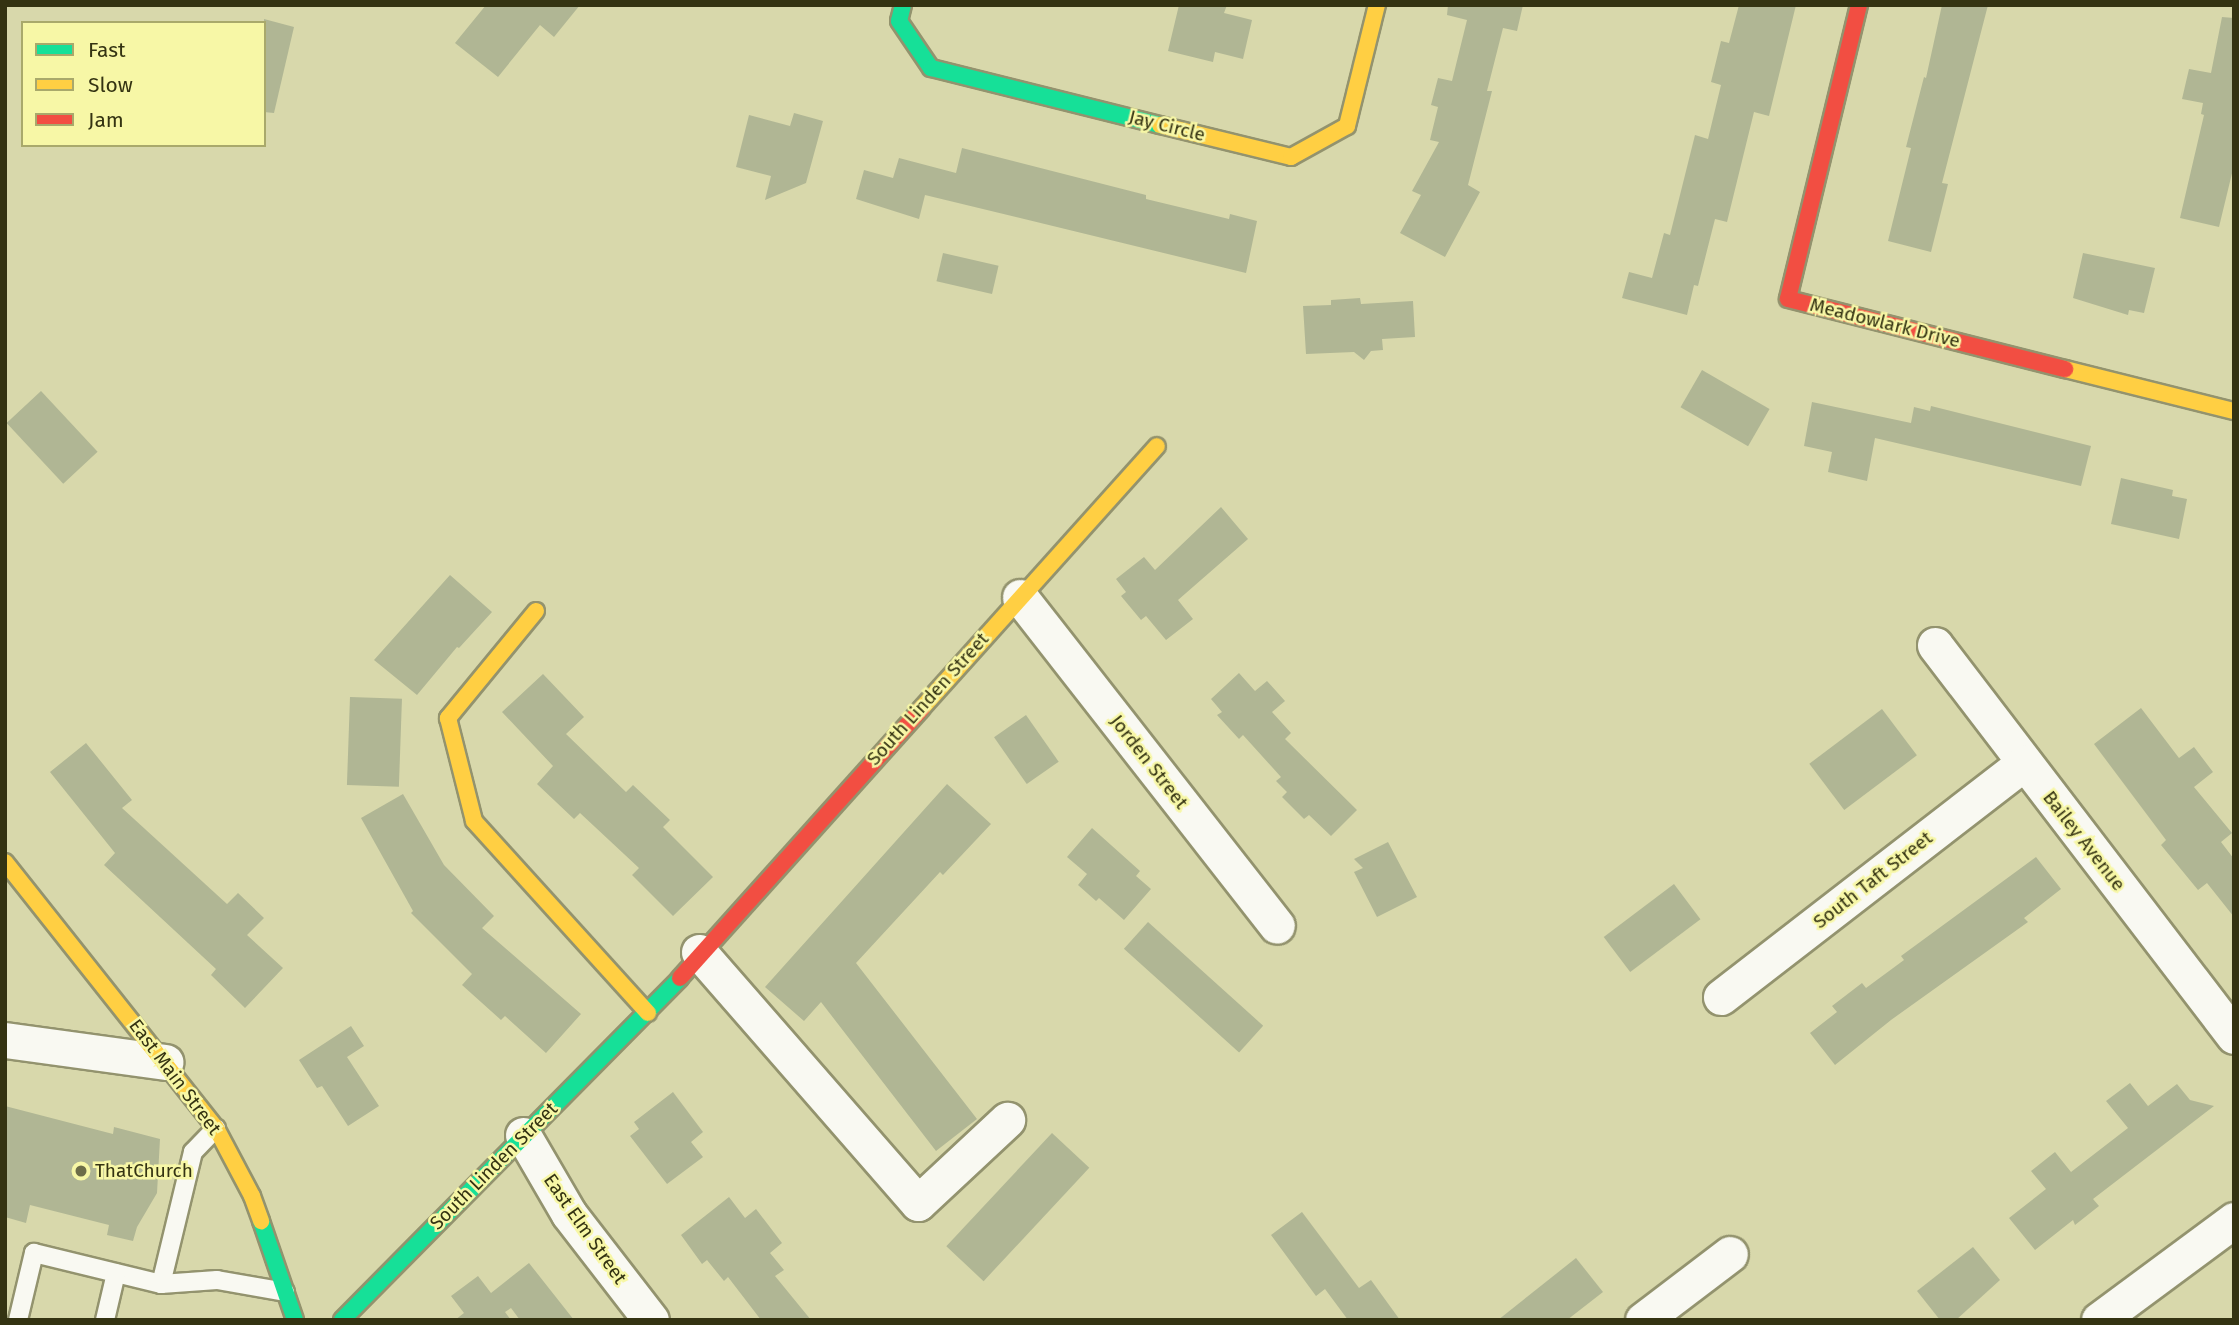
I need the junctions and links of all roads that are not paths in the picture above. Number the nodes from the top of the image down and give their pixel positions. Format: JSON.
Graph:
{"nodes":[{"id":1,"x":903,"y":5,"type":"edge"},
{"id":2,"x":1377,"y":5,"type":"edge"},
{"id":3,"x":1859,"y":5,"type":"edge"},
{"id":4,"x":2234,"y":411,"type":"edge"},
{"id":5,"x":1157,"y":446,"type":"dead end"},
{"id":6,"x":1020,"y":597,"type":"junction"},
{"id":7,"x":536,"y":611,"type":"dead end"},
{"id":8,"x":1935,"y":645,"type":"dead end"},
{"id":9,"x":2024,"y":763,"type":"junction"},
{"id":10,"x":5,"y":862,"type":"edge"},
{"id":11,"x":1277,"y":926,"type":"dead end"},
{"id":12,"x":699,"y":952,"type":"junction"},
{"id":13,"x":1721,"y":997,"type":"dead end"},
{"id":14,"x":648,"y":1013,"type":"junction"},
{"id":15,"x":2234,"y":1036,"type":"edge"},
{"id":16,"x":5,"y":1040,"type":"edge"},
{"id":17,"x":166,"y":1062,"type":"junction"},
{"id":18,"x":1007,"y":1121,"type":"dead end"},
{"id":19,"x":216,"y":1128,"type":"junction"},
{"id":20,"x":523,"y":1135,"type":"junction"},
{"id":21,"x":2234,"y":1220,"type":"edge"},
{"id":22,"x":1730,"y":1254,"type":"dead end"},
{"id":23,"x":116,"y":1273,"type":"junction"},
{"id":24,"x":161,"y":1284,"type":"junction"},
{"id":25,"x":285,"y":1292,"type":"junction"},
{"id":26,"x":18,"y":1320,"type":"edge"},
{"id":27,"x":105,"y":1320,"type":"edge"},
{"id":28,"x":295,"y":1320,"type":"edge"},
{"id":29,"x":342,"y":1320,"type":"edge"},
{"id":30,"x":651,"y":1320,"type":"edge"},
{"id":31,"x":1643,"y":1320,"type":"edge"},
{"id":32,"x":2099,"y":1320,"type":"edge"}],
"edges":[{"from":1,"to":2,"type":"street","name":"Jay Circle"},
{"from":3,"to":4,"type":"street","name":"Meadowlark Drive"},
{"from":5,"to":6,"type":"street","name":"South Linden Street"},
{"from":6,"to":11,"type":"street","name":"Jorden Street"},
{"from":6,"to":12,"type":"street","name":"South Linden Street"},
{"from":7,"to":14,"type":"street"},
{"from":8,"to":9,"type":"street","name":"Bailey Avenue"},
{"from":9,"to":13,"type":"street","name":"South Taft Street"},
{"from":9,"to":15,"type":"street","name":"Bailey Avenue"},
{"from":10,"to":17,"type":"street","name":"East Main Street"},
{"from":12,"to":14,"type":"street","name":"South Linden Street"},
{"from":12,"to":18,"type":"street"},
{"from":14,"to":20,"type":"street","name":"South Linden Street"},
{"from":16,"to":17,"type":"street"},
{"from":17,"to":19,"type":"street","name":"East Main Street"},
{"from":19,"to":24,"type":"lane"},
{"from":19,"to":25,"type":"street","name":"East Main Street"},
{"from":20,"to":29,"type":"street","name":"South Linden Street"},
{"from":20,"to":30,"type":"street","name":"East Elm Street"},
{"from":21,"to":32,"type":"street"},
{"from":22,"to":31,"type":"street"},
{"from":23,"to":24,"type":"lane"},
{"from":23,"to":26,"type":"lane"},
{"from":23,"to":27,"type":"lane"},
{"from":24,"to":25,"type":"lane"},
{"from":25,"to":28,"type":"street","name":"East Main Street"}]}
